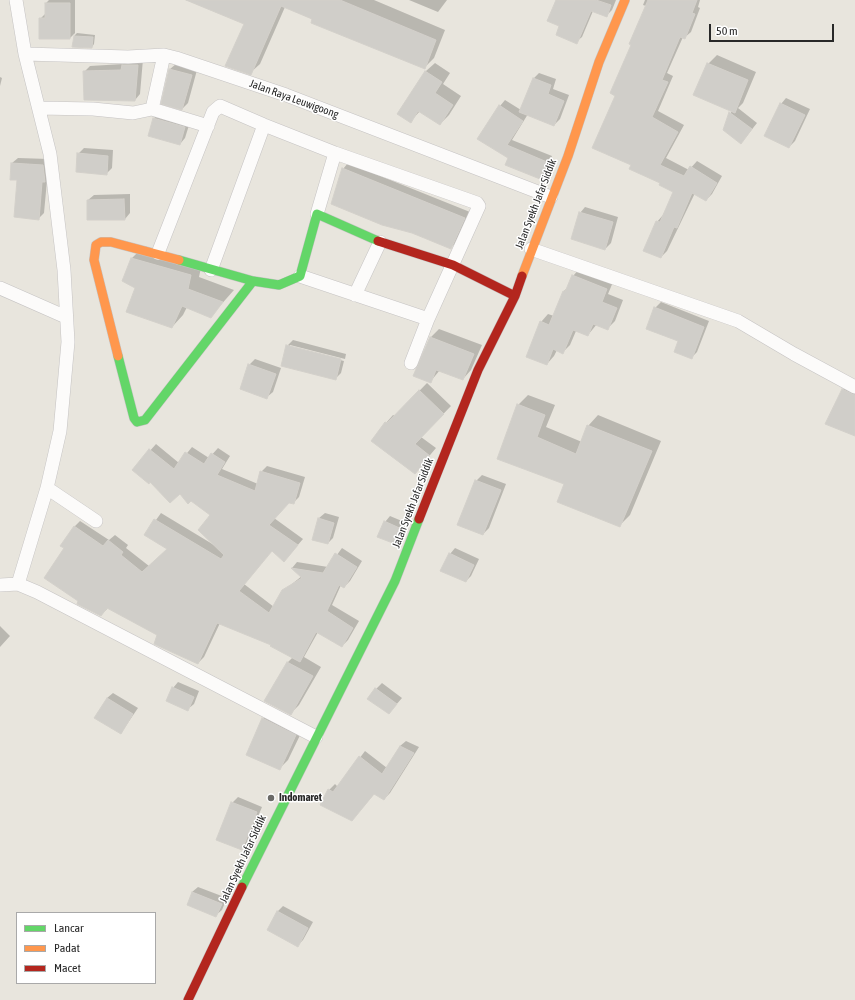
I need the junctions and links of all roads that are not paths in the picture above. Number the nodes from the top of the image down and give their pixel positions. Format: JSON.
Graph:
{"nodes":[{"id":1,"x":16,"y":0,"type":"edge"},
{"id":2,"x":625,"y":0,"type":"edge"},
{"id":3,"x":25,"y":54,"type":"junction"},
{"id":4,"x":164,"y":55,"type":"junction"},
{"id":5,"x":39,"y":108,"type":"junction"},
{"id":6,"x":152,"y":109,"type":"junction"},
{"id":7,"x":264,"y":125,"type":"junction"},
{"id":8,"x":208,"y":126,"type":"junction"},
{"id":9,"x":336,"y":153,"type":"junction"},
{"id":10,"x":551,"y":197,"type":"junction"},
{"id":11,"x":317,"y":214,"type":"junction"},
{"id":12,"x":380,"y":242,"type":"junction"},
{"id":13,"x":530,"y":249,"type":"junction"},
{"id":14,"x":158,"y":254,"type":"junction"},
{"id":15,"x":453,"y":265,"type":"junction"},
{"id":16,"x":210,"y":270,"type":"junction"},
{"id":17,"x":300,"y":276,"type":"junction"},
{"id":18,"x":253,"y":281,"type":"junction"},
{"id":19,"x":0,"y":288,"type":"edge"},
{"id":20,"x":355,"y":295,"type":"junction"},
{"id":21,"x":515,"y":296,"type":"junction"},
{"id":22,"x":66,"y":317,"type":"junction"},
{"id":23,"x":428,"y":319,"type":"junction"},
{"id":24,"x":411,"y":364,"type":"dead end"},
{"id":25,"x":855,"y":387,"type":"edge"},
{"id":26,"x":47,"y":488,"type":"junction"},
{"id":27,"x":96,"y":521,"type":"dead end"},
{"id":28,"x":18,"y":584,"type":"junction"},
{"id":29,"x":0,"y":585,"type":"edge"},
{"id":30,"x":316,"y":737,"type":"junction"},
{"id":31,"x":188,"y":1000,"type":"edge"}],
"edges":[{"from":1,"to":3,"type":"street"},
{"from":2,"to":10,"type":"main road","name":"Jalan Syekh Jafar Siddik"},
{"from":3,"to":4,"type":"street","name":"Jalan Raya Leuwigoong"},
{"from":3,"to":5,"type":"street"},
{"from":4,"to":6,"type":"street"},
{"from":4,"to":10,"type":"street","name":"Jalan Raya Leuwigoong"},
{"from":5,"to":6,"type":"street"},
{"from":5,"to":22,"type":"street"},
{"from":6,"to":8,"type":"street"},
{"from":7,"to":8,"type":"street"},
{"from":7,"to":9,"type":"street"},
{"from":7,"to":16,"type":"street"},
{"from":8,"to":14,"type":"street"},
{"from":9,"to":11,"type":"street"},
{"from":9,"to":15,"type":"street"},
{"from":10,"to":13,"type":"main road","name":"Jalan Syekh Jafar Siddik"},
{"from":11,"to":12,"type":"main road"},
{"from":11,"to":17,"type":"main road"},
{"from":12,"to":15,"type":"main road"},
{"from":12,"to":20,"type":"street"},
{"from":13,"to":21,"type":"main road","name":"Jalan Syekh Jafar Siddik"},
{"from":13,"to":25,"type":"street"},
{"from":14,"to":16,"type":"main road"},
{"from":14,"to":18,"type":"main road"},
{"from":15,"to":21,"type":"main road"},
{"from":15,"to":23,"type":"street"},
{"from":16,"to":18,"type":"main road"},
{"from":17,"to":18,"type":"main road"},
{"from":17,"to":20,"type":"street"},
{"from":19,"to":22,"type":"street"},
{"from":20,"to":23,"type":"street"},
{"from":21,"to":30,"type":"main road","name":"Jalan Syekh Jafar Siddik"},
{"from":22,"to":26,"type":"street"},
{"from":23,"to":24,"type":"street"},
{"from":26,"to":27,"type":"street"},
{"from":26,"to":28,"type":"street"},
{"from":28,"to":29,"type":"street"},
{"from":28,"to":30,"type":"street"},
{"from":30,"to":31,"type":"main road","name":"Jalan Syekh Jafar Siddik"}]}
